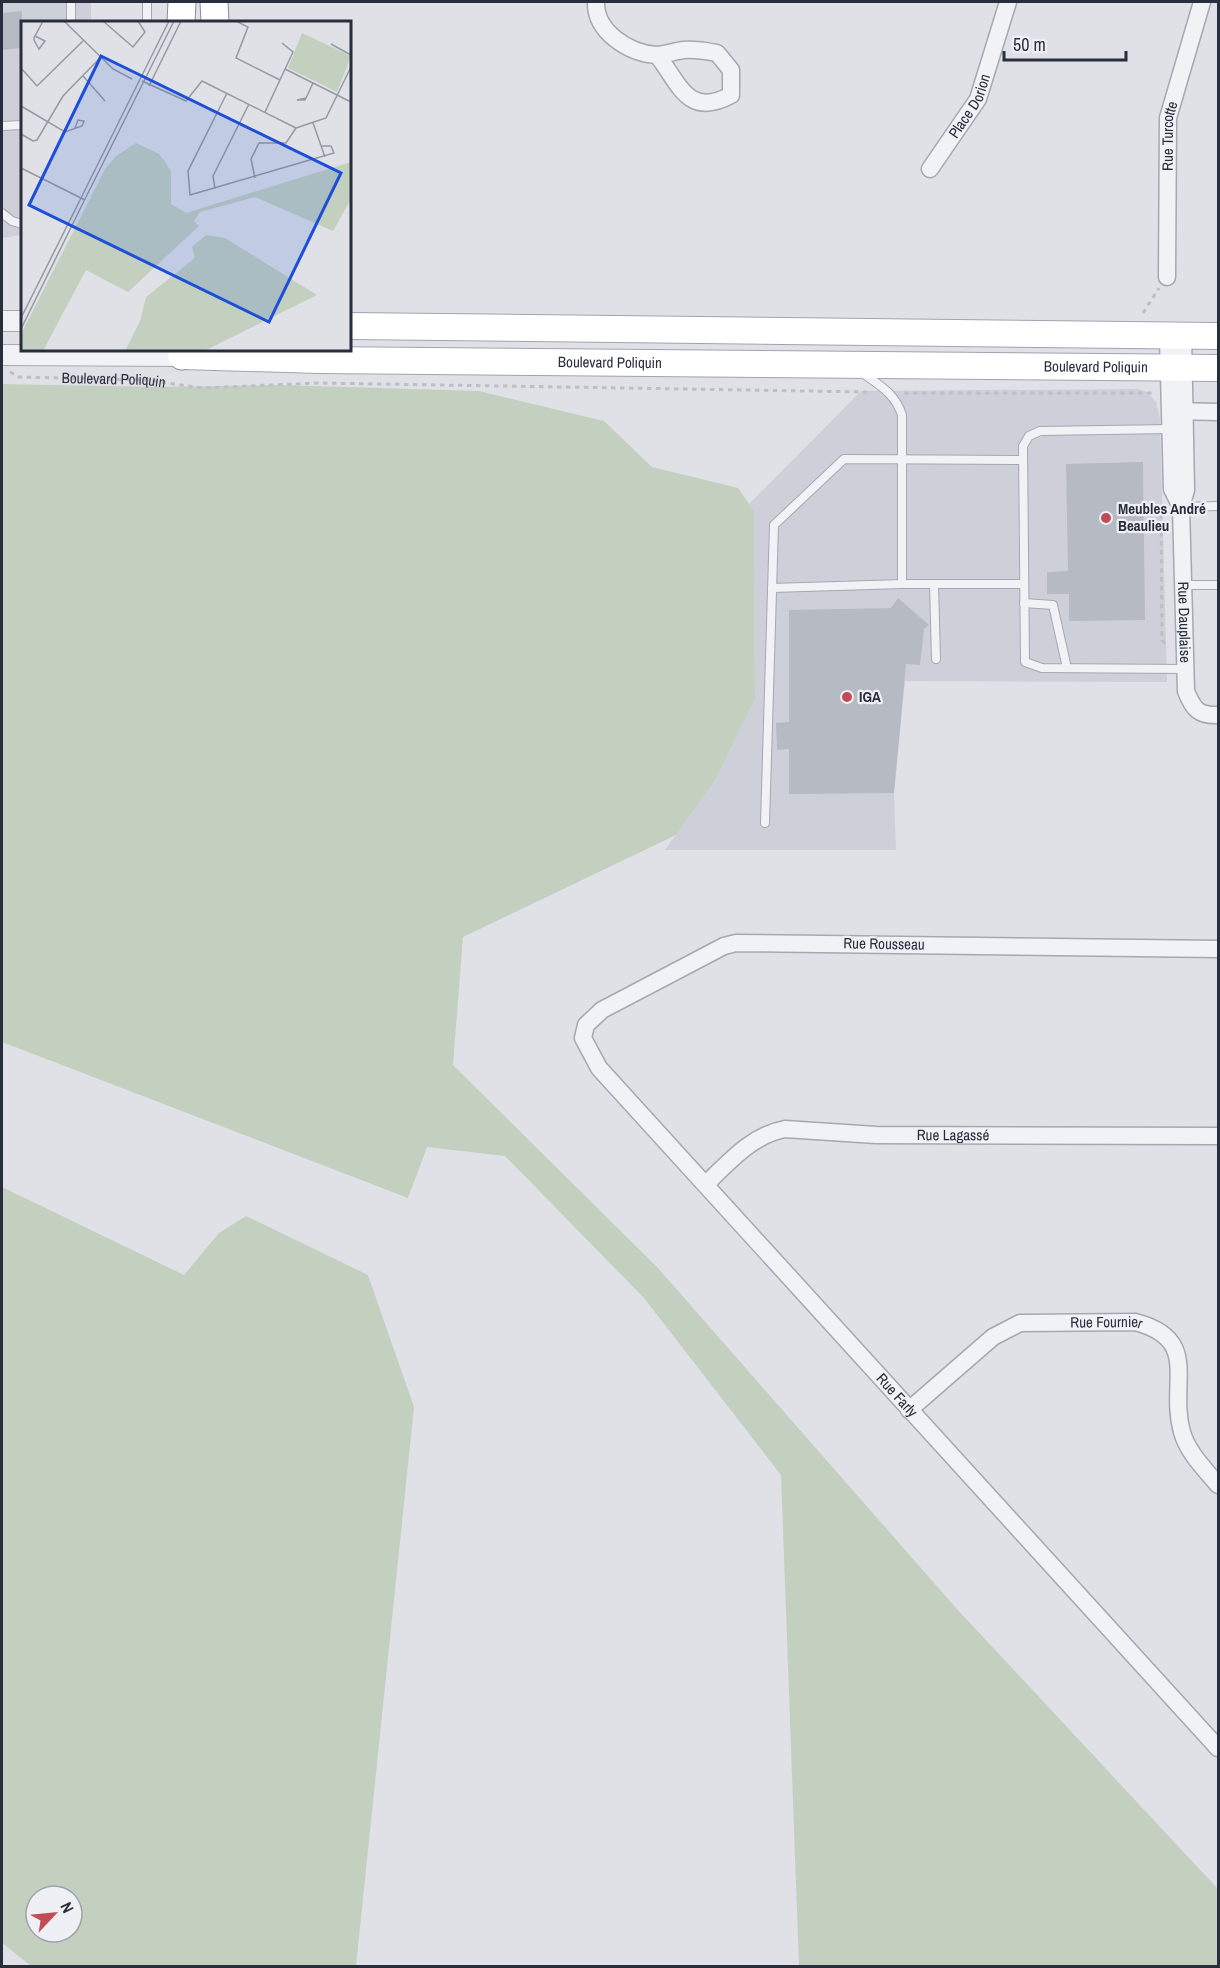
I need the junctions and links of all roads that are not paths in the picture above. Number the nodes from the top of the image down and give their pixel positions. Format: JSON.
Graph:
{"nodes":[{"id":1,"x":71,"y":2,"type":"edge"},
{"id":2,"x":147,"y":2,"type":"edge"},
{"id":3,"x":182,"y":2,"type":"edge"},
{"id":4,"x":214,"y":2,"type":"edge"},
{"id":5,"x":596,"y":2,"type":"edge"},
{"id":6,"x":1008,"y":2,"type":"edge"},
{"id":7,"x":1202,"y":2,"type":"edge"},
{"id":8,"x":71,"y":21,"type":"edge"},
{"id":9,"x":147,"y":21,"type":"edge"},
{"id":10,"x":182,"y":21,"type":"edge"},
{"id":11,"x":214,"y":21,"type":"edge"},
{"id":12,"x":657,"y":55,"type":"dead end"},
{"id":13,"x":21,"y":125,"type":"edge"},
{"id":14,"x":2,"y":126,"type":"edge"},
{"id":15,"x":930,"y":170,"type":"dead end"},
{"id":16,"x":2,"y":213,"type":"edge"},
{"id":17,"x":21,"y":224,"type":"edge"},
{"id":18,"x":1167,"y":277,"type":"road end"},
{"id":19,"x":2,"y":321,"type":"edge"},
{"id":20,"x":21,"y":321,"type":"edge"},
{"id":21,"x":351,"y":326,"type":"edge"},
{"id":22,"x":1175,"y":335,"type":"junction"},
{"id":23,"x":1218,"y":336,"type":"edge"},
{"id":24,"x":182,"y":353,"type":"edge"},
{"id":25,"x":214,"y":353,"type":"edge"},
{"id":26,"x":6,"y":363,"type":"edge"},
{"id":27,"x":852,"y":366,"type":"junction"},
{"id":28,"x":1176,"y":368,"type":"junction"},
{"id":29,"x":1218,"y":368,"type":"edge"},
{"id":30,"x":1178,"y":411,"type":"junction"},
{"id":31,"x":1218,"y":412,"type":"edge"},
{"id":32,"x":1165,"y":430,"type":"junction"},
{"id":33,"x":903,"y":460,"type":"junction"},
{"id":34,"x":1021,"y":460,"type":"junction"},
{"id":35,"x":1218,"y":506,"type":"edge"},
{"id":36,"x":1181,"y":507,"type":"junction"},
{"id":37,"x":902,"y":584,"type":"junction"},
{"id":38,"x":934,"y":584,"type":"junction"},
{"id":39,"x":1023,"y":584,"type":"junction"},
{"id":40,"x":1183,"y":585,"type":"junction"},
{"id":41,"x":1218,"y":585,"type":"edge"},
{"id":42,"x":772,"y":588,"type":"junction"},
{"id":43,"x":1024,"y":603,"type":"junction"},
{"id":44,"x":936,"y":659,"type":"dead end"},
{"id":45,"x":1067,"y":668,"type":"junction"},
{"id":46,"x":1185,"y":669,"type":"junction"},
{"id":47,"x":1218,"y":716,"type":"edge"},
{"id":48,"x":765,"y":823,"type":"dead end"},
{"id":49,"x":1218,"y":949,"type":"edge"},
{"id":50,"x":583,"y":1038,"type":"joint"},
{"id":51,"x":1218,"y":1136,"type":"edge"},
{"id":52,"x":706,"y":1184,"type":"junction"},
{"id":53,"x":909,"y":1410,"type":"junction"},
{"id":54,"x":1218,"y":1485,"type":"edge"},
{"id":55,"x":1218,"y":1748,"type":"edge"}],
"edges":[{"from":1,"to":8,"type":"lane"},
{"from":2,"to":9,"type":"lane"},
{"from":3,"to":10,"type":"highway"},
{"from":4,"to":11,"type":"highway"},
{"from":5,"to":12,"type":"street"},
{"from":6,"to":15,"type":"street","name":"Place Dorion"},
{"from":7,"to":18,"type":"street","name":"Rue Turcotte"},
{"from":13,"to":14,"type":"lane"},
{"from":16,"to":17,"type":"lane"},
{"from":19,"to":20,"type":"street"},
{"from":21,"to":22,"type":"main road"},
{"from":22,"to":23,"type":"main road"},
{"from":22,"to":28,"type":"street","name":"Rue Dauplaise"},
{"from":24,"to":25,"type":"main road","name":"Boulevard Poliquin"},
{"from":24,"to":26,"type":"street","name":"Boulevard Poliquin"},
{"from":25,"to":27,"type":"main road","name":"Boulevard Poliquin"},
{"from":27,"to":28,"type":"main road","name":"Boulevard Poliquin"},
{"from":27,"to":33,"type":"lane"},
{"from":28,"to":29,"type":"main road","name":"Boulevard Poliquin"},
{"from":28,"to":30,"type":"street","name":"Rue Dauplaise"},
{"from":30,"to":31,"type":"street"},
{"from":30,"to":32,"type":"street","name":"Rue Dauplaise"},
{"from":30,"to":36,"type":"street","name":"Rue Dauplaise"},
{"from":32,"to":34,"type":"lane"},
{"from":32,"to":36,"type":"street","name":"Rue Dauplaise"},
{"from":33,"to":34,"type":"lane"},
{"from":33,"to":37,"type":"lane"},
{"from":33,"to":42,"type":"lane"},
{"from":34,"to":39,"type":"lane"},
{"from":35,"to":36,"type":"lane"},
{"from":36,"to":40,"type":"street","name":"Rue Dauplaise"},
{"from":37,"to":38,"type":"lane"},
{"from":37,"to":42,"type":"lane"},
{"from":38,"to":39,"type":"lane"},
{"from":38,"to":44,"type":"lane"},
{"from":39,"to":43,"type":"lane"},
{"from":40,"to":41,"type":"lane"},
{"from":40,"to":46,"type":"street","name":"Rue Dauplaise"},
{"from":42,"to":48,"type":"lane"},
{"from":43,"to":45,"type":"lane"},
{"from":43,"to":45,"type":"lane"},
{"from":45,"to":46,"type":"lane"},
{"from":46,"to":47,"type":"street","name":"Rue Dauplaise"},
{"from":49,"to":50,"type":"street","name":"Rue Rousseau"},
{"from":50,"to":52,"type":"street","name":"Rue Farly"},
{"from":51,"to":52,"type":"street","name":"Rue Lagassé"},
{"from":52,"to":53,"type":"street","name":"Rue Farly"},
{"from":53,"to":54,"type":"street","name":"Rue Fournier"},
{"from":53,"to":55,"type":"street","name":"Rue Farly"}]}
